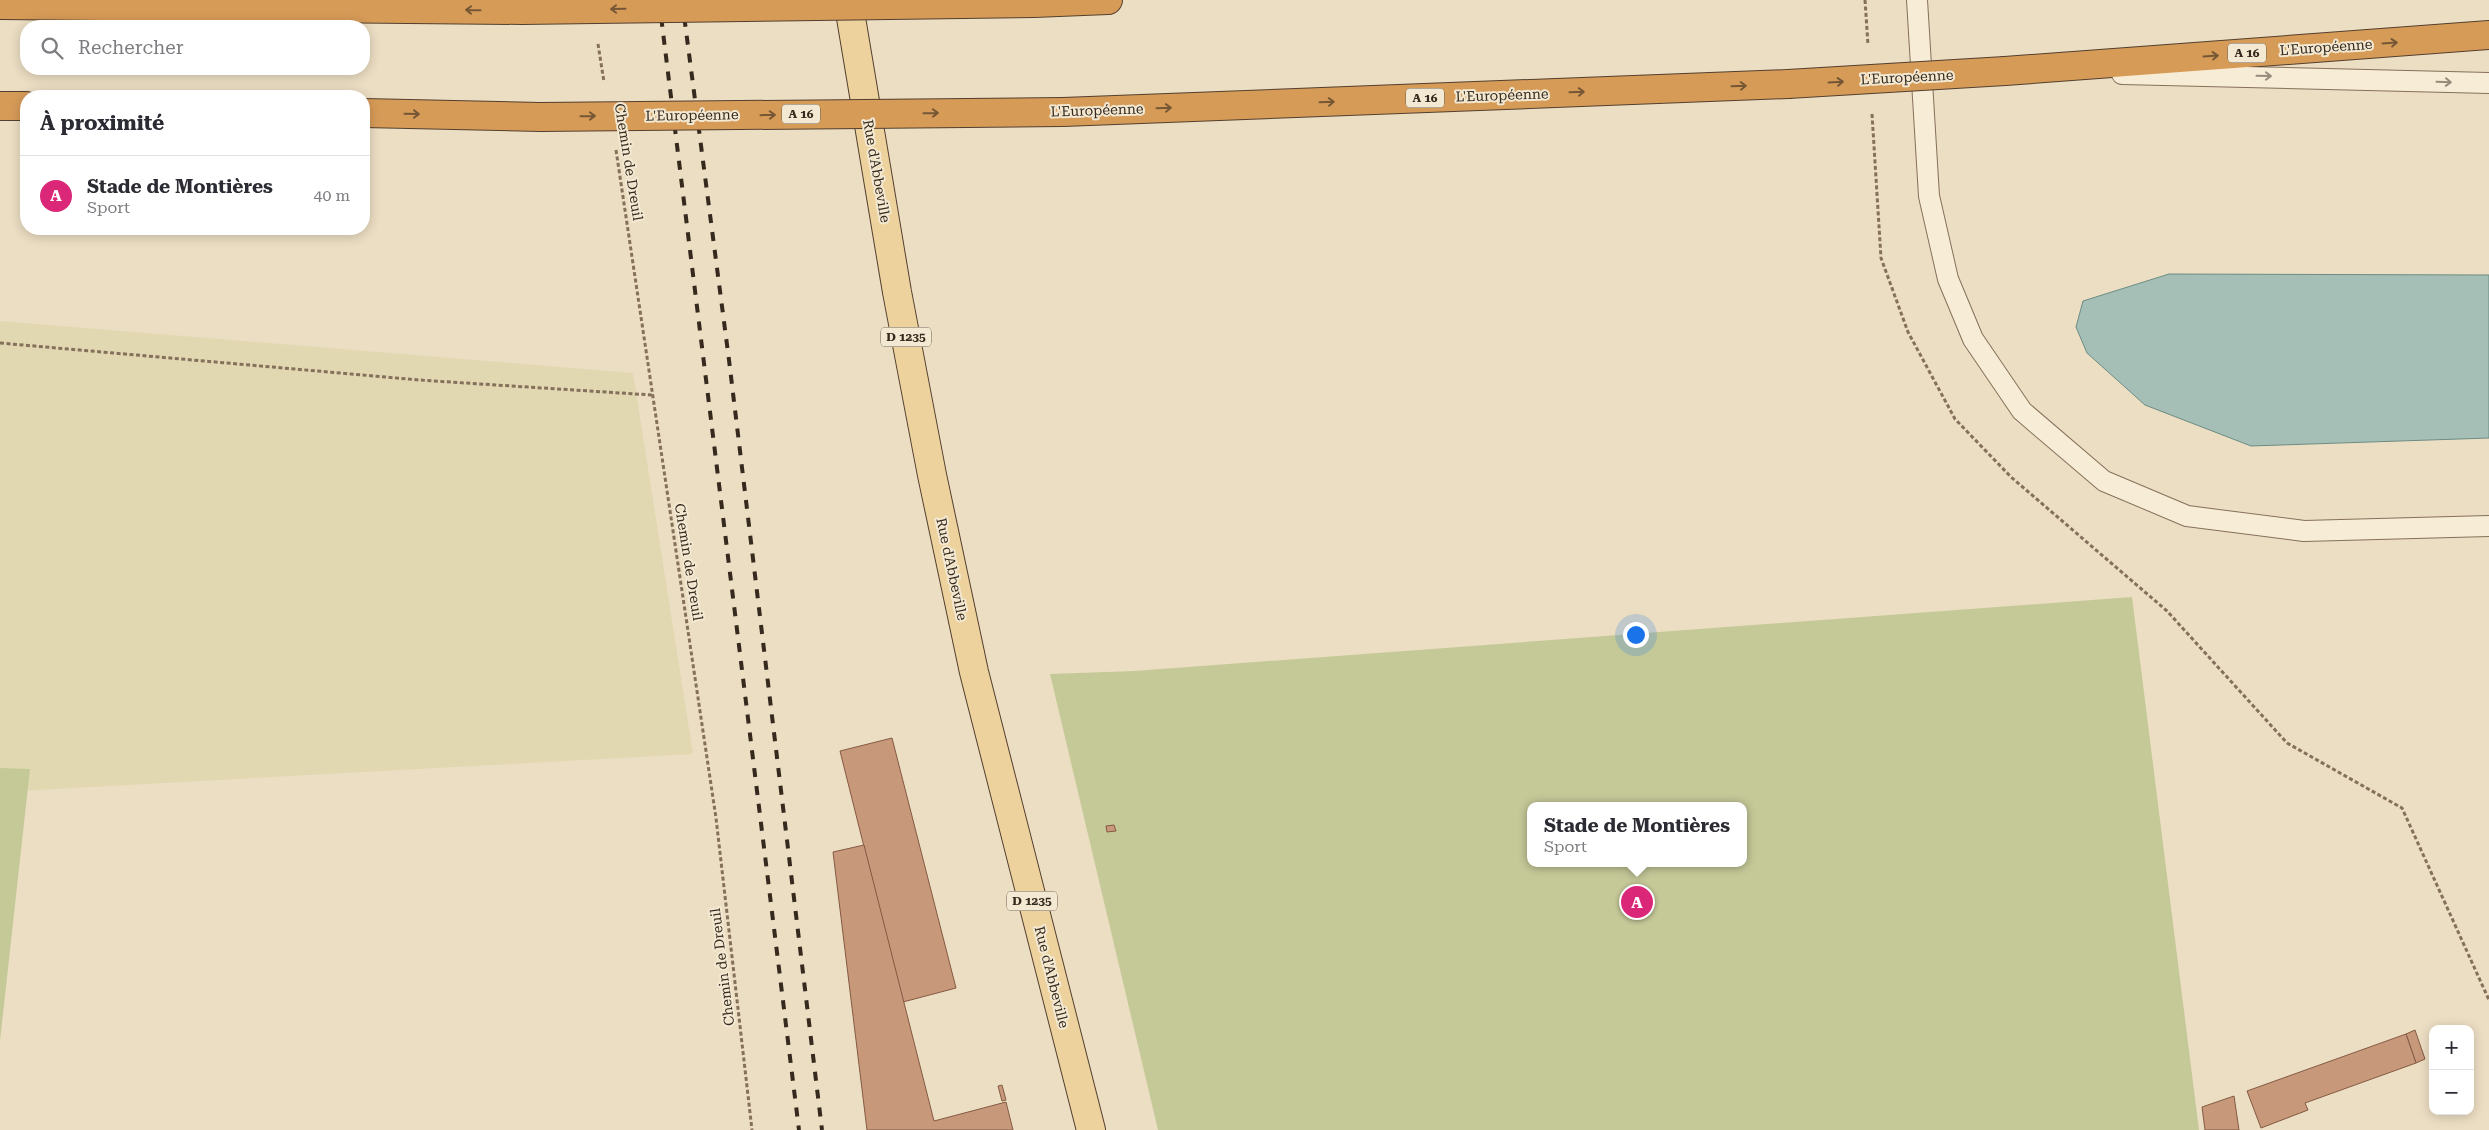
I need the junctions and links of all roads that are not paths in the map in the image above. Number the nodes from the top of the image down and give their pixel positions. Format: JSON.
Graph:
{"nodes":[{"id":1,"x":848,"y":0,"type":"edge"},
{"id":2,"x":1108,"y":0,"type":"edge"},
{"id":3,"x":1917,"y":0,"type":"edge"},
{"id":4,"x":0,"y":5,"type":"edge"},
{"id":5,"x":2489,"y":35,"type":"edge"},
{"id":6,"x":2005,"y":71,"type":"junction"},
{"id":7,"x":2489,"y":83,"type":"edge"},
{"id":8,"x":0,"y":106,"type":"edge"},
{"id":9,"x":20,"y":106,"type":"edge"},
{"id":10,"x":370,"y":113,"type":"edge"},
{"id":11,"x":2489,"y":526,"type":"edge"},
{"id":12,"x":1091,"y":1130,"type":"edge"}],
"edges":[{"from":1,"to":12,"type":"main road","name":"Rue d'Abbeville","number":"D 1235"},
{"from":2,"to":4,"type":"highway","one_way":true,"bridge":true},
{"from":3,"to":11,"type":"lane"},
{"from":6,"to":5,"type":"highway","name":"L'Européenne","number":"A 16","one_way":true},
{"from":6,"to":7,"type":"lane","one_way":true},
{"from":10,"to":6,"type":"highway","name":"L'Européenne","number":"A 16","one_way":true,"bridge":true},
{"from":8,"to":9,"type":"highway"}]}
